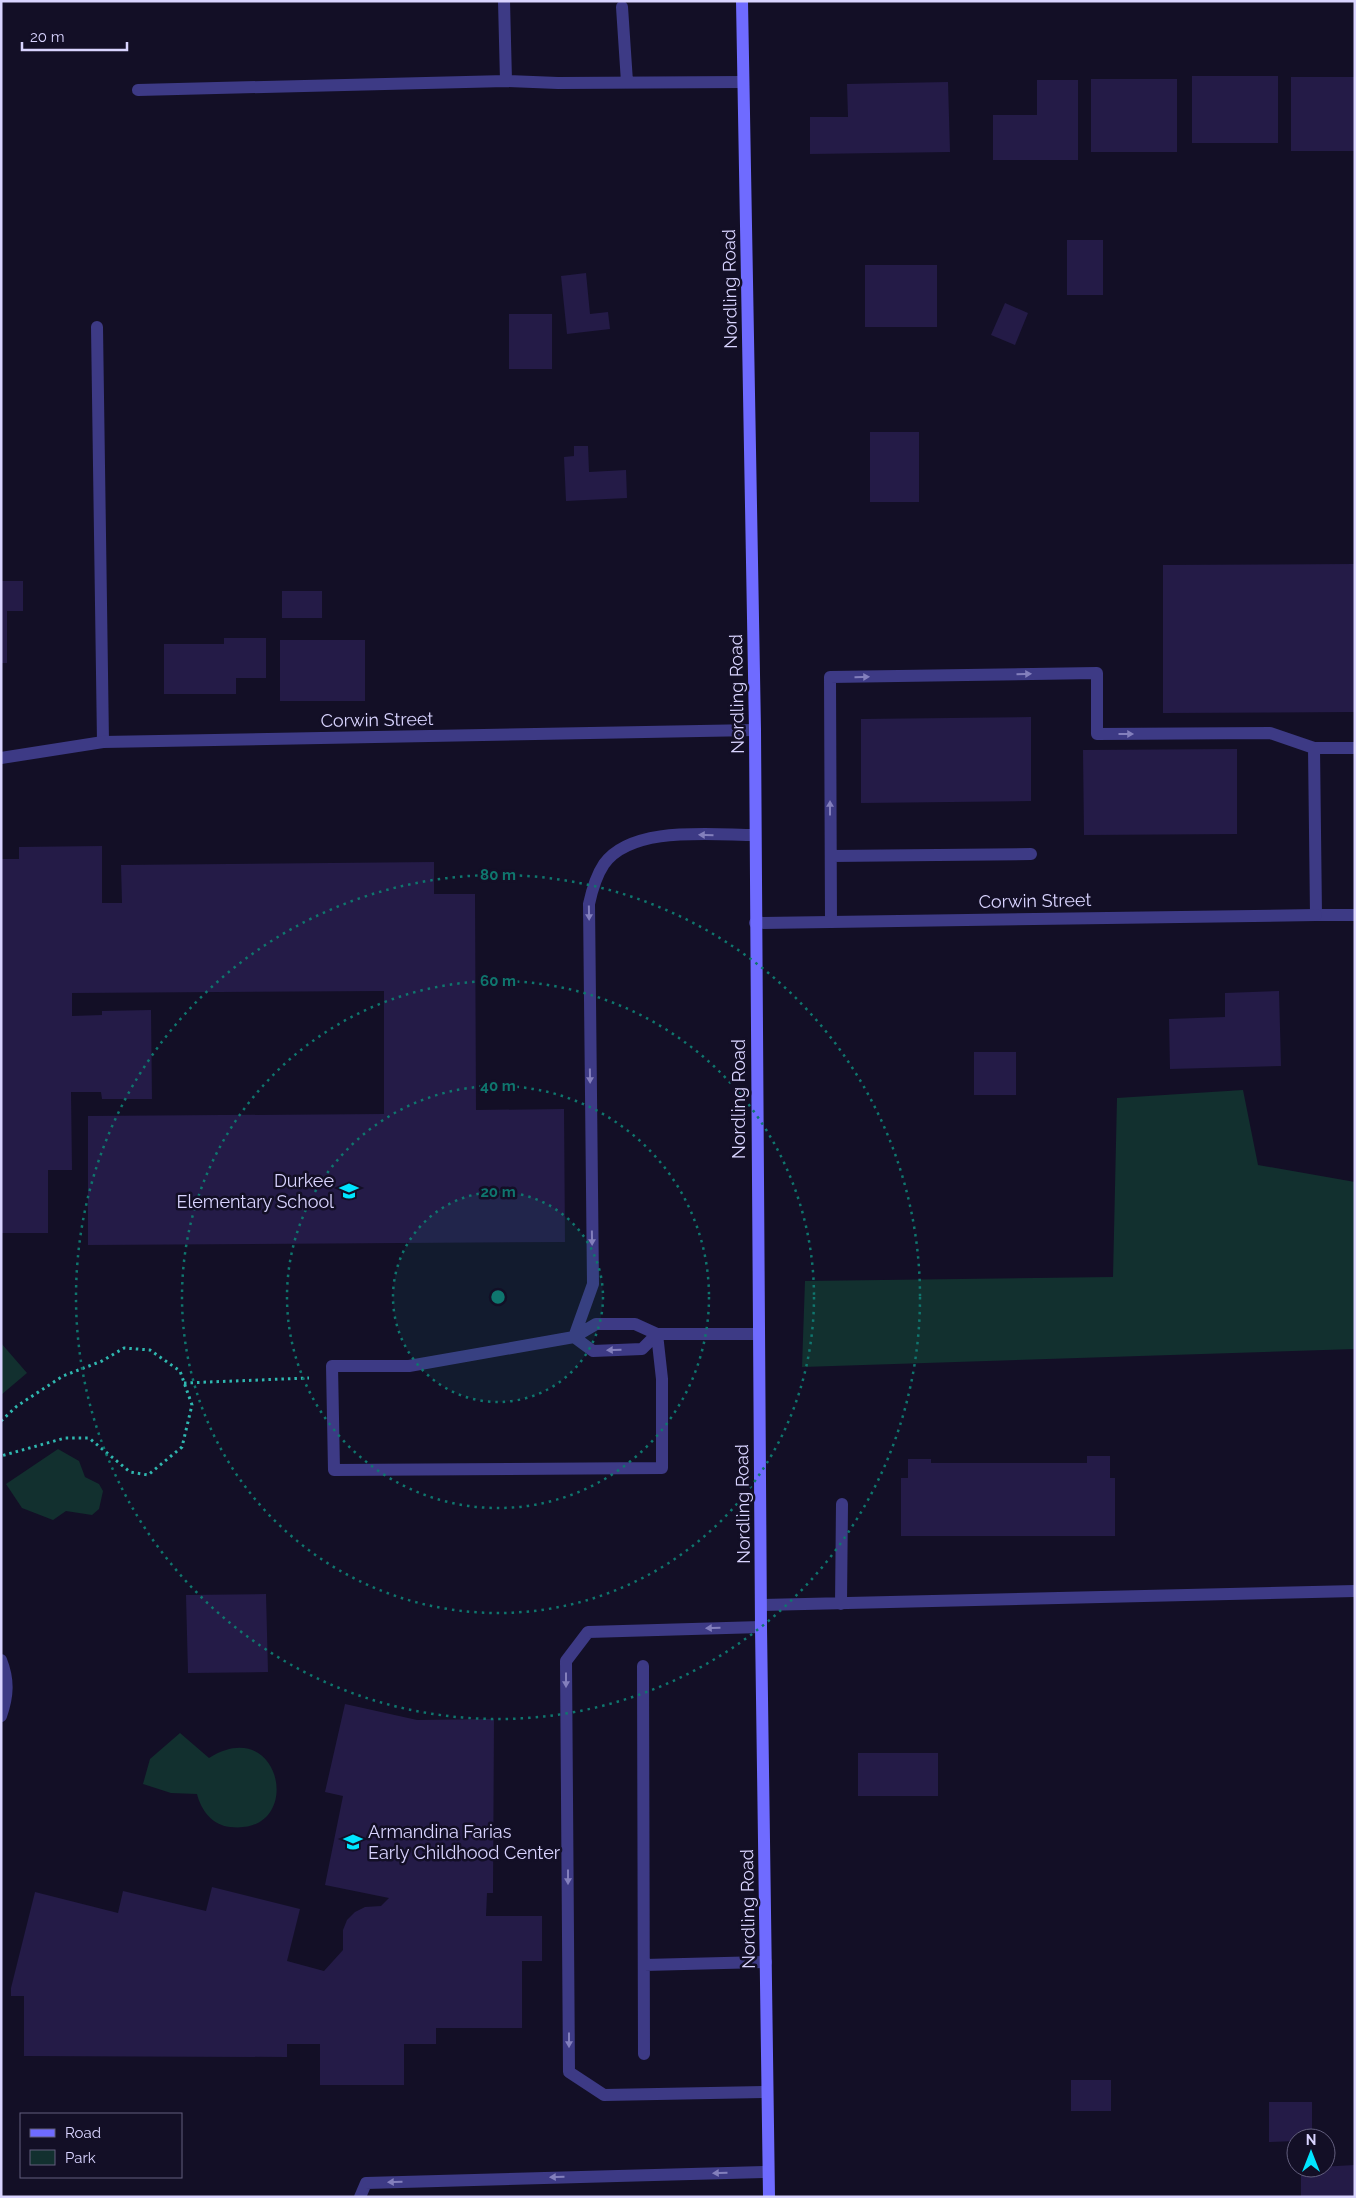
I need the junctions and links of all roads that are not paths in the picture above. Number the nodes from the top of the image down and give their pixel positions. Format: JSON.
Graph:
{"nodes":[{"id":1,"x":504,"y":1,"type":"edge"},
{"id":2,"x":742,"y":1,"type":"edge"},
{"id":3,"x":622,"y":7,"type":"dead end"},
{"id":4,"x":506,"y":81,"type":"junction"},
{"id":5,"x":627,"y":82,"type":"junction"},
{"id":6,"x":744,"y":82,"type":"junction"},
{"id":7,"x":138,"y":90,"type":"dead end"},
{"id":8,"x":97,"y":327,"type":"dead end"},
{"id":9,"x":755,"y":730,"type":"junction"},
{"id":10,"x":103,"y":742,"type":"junction"},
{"id":11,"x":1314,"y":748,"type":"junction"},
{"id":12,"x":1355,"y":748,"type":"edge"},
{"id":13,"x":1,"y":758,"type":"edge"},
{"id":14,"x":755,"y":835,"type":"junction"},
{"id":15,"x":1031,"y":854,"type":"dead end"},
{"id":16,"x":830,"y":856,"type":"junction"},
{"id":17,"x":1316,"y":915,"type":"junction"},
{"id":18,"x":1355,"y":915,"type":"edge"},
{"id":19,"x":830,"y":922,"type":"junction"},
{"id":20,"x":755,"y":923,"type":"junction"},
{"id":21,"x":657,"y":1334,"type":"junction"},
{"id":22,"x":759,"y":1334,"type":"junction"},
{"id":23,"x":574,"y":1337,"type":"junction"},
{"id":24,"x":842,"y":1504,"type":"dead end"},
{"id":25,"x":1355,"y":1592,"type":"edge"},
{"id":26,"x":841,"y":1604,"type":"junction"},
{"id":27,"x":761,"y":1605,"type":"junction"},
{"id":28,"x":761,"y":1627,"type":"junction"},
{"id":29,"x":1,"y":1660,"type":"edge"},
{"id":30,"x":643,"y":1666,"type":"dead end"},
{"id":31,"x":1,"y":1716,"type":"edge"},
{"id":32,"x":766,"y":1962,"type":"junction"},
{"id":33,"x":644,"y":1965,"type":"junction"},
{"id":34,"x":644,"y":2054,"type":"dead end"},
{"id":35,"x":767,"y":2092,"type":"junction"},
{"id":36,"x":768,"y":2172,"type":"junction"},
{"id":37,"x":360,"y":2197,"type":"edge"},
{"id":38,"x":769,"y":2197,"type":"edge"}],
"edges":[{"from":1,"to":4,"type":"street"},
{"from":2,"to":6,"type":"street","name":"Nordling Road"},
{"from":3,"to":5,"type":"street"},
{"from":4,"to":5,"type":"street"},
{"from":4,"to":7,"type":"street"},
{"from":5,"to":6,"type":"street"},
{"from":6,"to":9,"type":"street","name":"Nordling Road"},
{"from":8,"to":10,"type":"street"},
{"from":9,"to":10,"type":"street","name":"Corwin Street"},
{"from":9,"to":14,"type":"street","name":"Nordling Road"},
{"from":10,"to":13,"type":"street","name":"Corwin Street"},
{"from":11,"to":12,"type":"street"},
{"from":16,"to":11,"type":"street","one_way":true},
{"from":11,"to":17,"type":"street"},
{"from":14,"to":20,"type":"street","name":"Nordling Road"},
{"from":14,"to":23,"type":"street","one_way":true},
{"from":15,"to":16,"type":"street"},
{"from":16,"to":19,"type":"street"},
{"from":17,"to":18,"type":"street","name":"Corwin Street"},
{"from":17,"to":19,"type":"street","name":"Corwin Street"},
{"from":19,"to":20,"type":"street","name":"Corwin Street"},
{"from":20,"to":22,"type":"street","name":"Nordling Road"},
{"from":21,"to":22,"type":"street"},
{"from":21,"to":23,"type":"street"},
{"from":21,"to":23,"type":"street","one_way":true},
{"from":21,"to":23,"type":"street"},
{"from":22,"to":27,"type":"street","name":"Nordling Road"},
{"from":24,"to":26,"type":"street"},
{"from":25,"to":26,"type":"street"},
{"from":26,"to":27,"type":"street"},
{"from":27,"to":28,"type":"street","name":"Nordling Road"},
{"from":28,"to":32,"type":"street","name":"Nordling Road"},
{"from":28,"to":35,"type":"street","one_way":true},
{"from":29,"to":31,"type":"street"},
{"from":30,"to":33,"type":"street"},
{"from":32,"to":33,"type":"street"},
{"from":32,"to":35,"type":"street","name":"Nordling Road"},
{"from":33,"to":34,"type":"street"},
{"from":35,"to":36,"type":"street","name":"Nordling Road"},
{"from":36,"to":37,"type":"street","one_way":true},
{"from":36,"to":38,"type":"street","name":"Nordling Road"}]}
